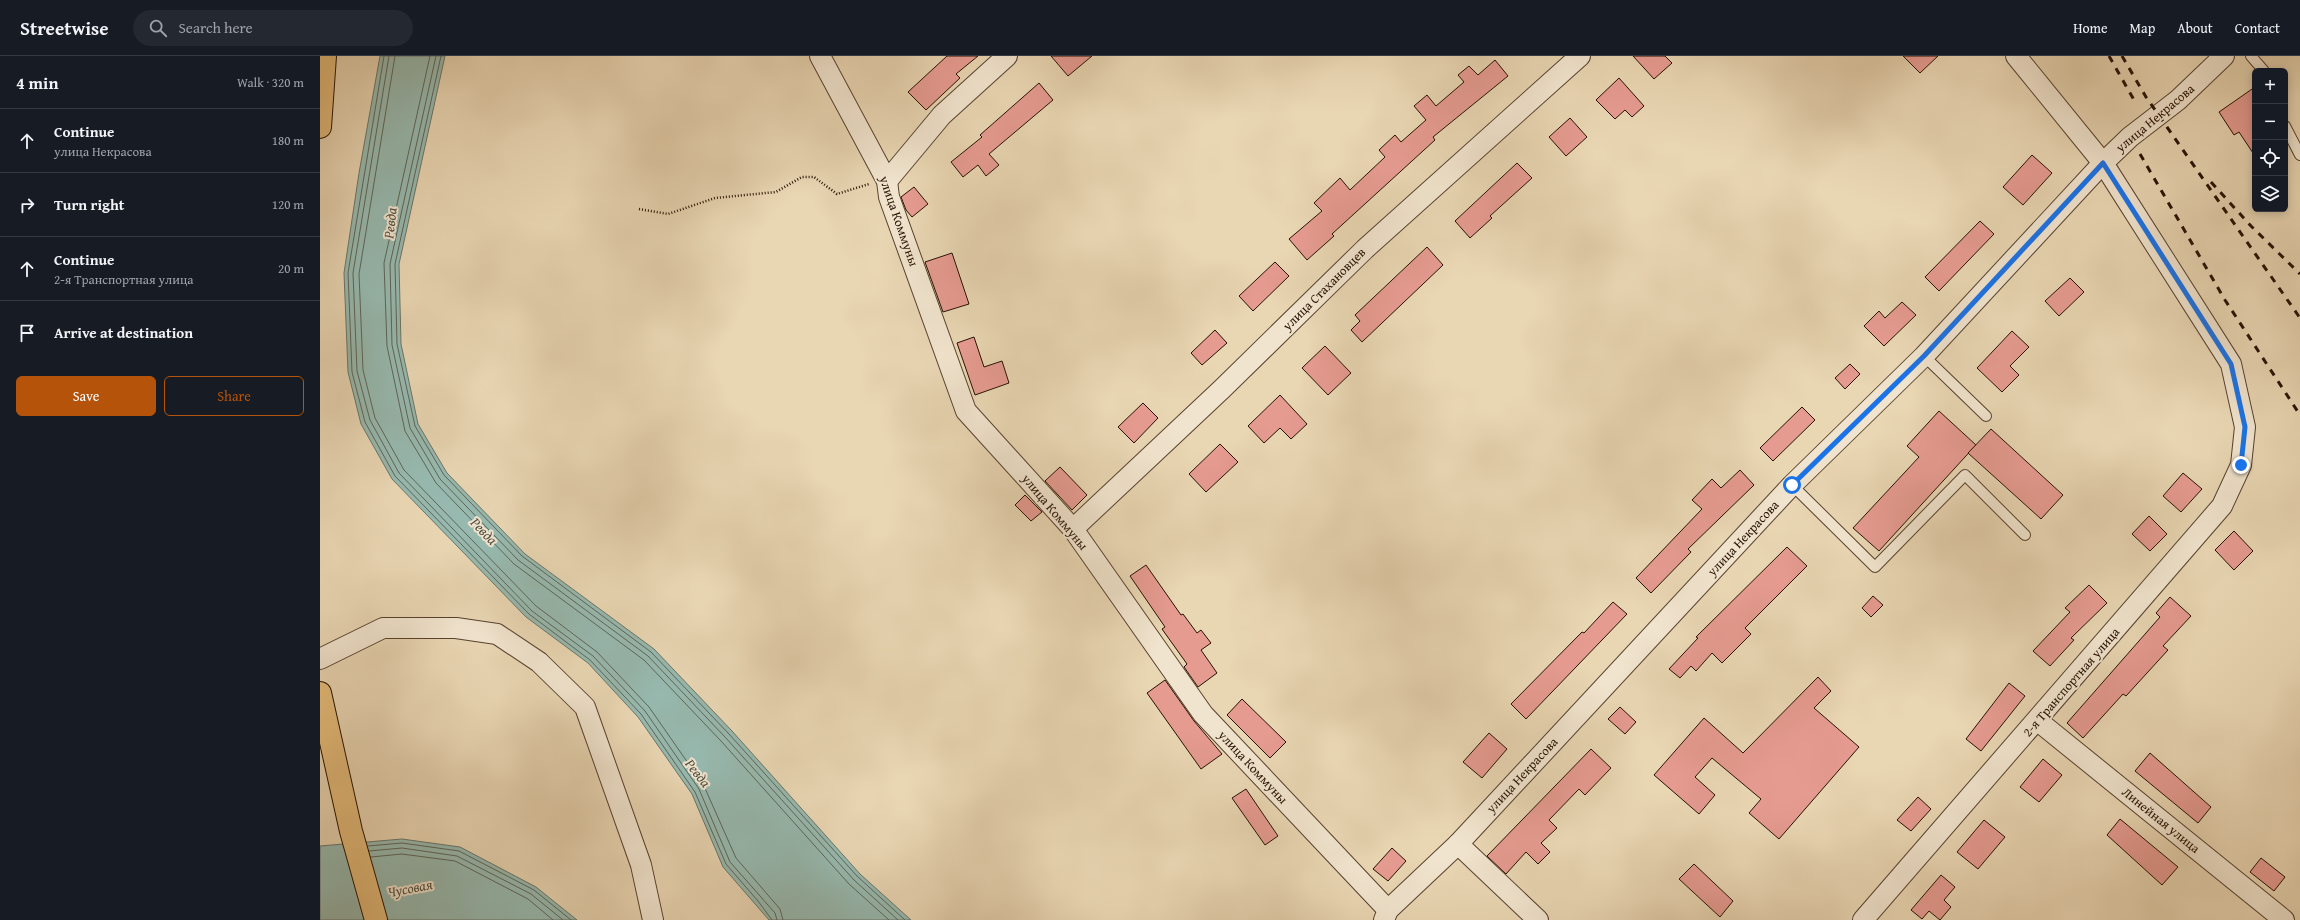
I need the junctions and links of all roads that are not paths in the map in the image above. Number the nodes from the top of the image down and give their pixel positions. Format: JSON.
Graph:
{"nodes":[{"id":1,"x":325,"y":56,"type":"edge"},
{"id":2,"x":820,"y":56,"type":"edge"},
{"id":3,"x":1007,"y":56,"type":"edge"},
{"id":4,"x":1580,"y":56,"type":"edge"},
{"id":5,"x":2016,"y":56,"type":"edge"},
{"id":6,"x":2224,"y":56,"type":"edge"},
{"id":7,"x":2251,"y":56,"type":"edge"},
{"id":8,"x":2261,"y":68,"type":"edge"},
{"id":9,"x":320,"y":127,"type":"edge"},
{"id":10,"x":2288,"y":132,"type":"edge"},
{"id":11,"x":2300,"y":155,"type":"edge"},
{"id":12,"x":2103,"y":163,"type":"junction"},
{"id":13,"x":887,"y":182,"type":"junction"},
{"id":14,"x":1924,"y":356,"type":"junction"},
{"id":15,"x":1986,"y":416,"type":"dead end"},
{"id":16,"x":1792,"y":485,"type":"junction"},
{"id":17,"x":1073,"y":529,"type":"junction"},
{"id":18,"x":2025,"y":534,"type":"dead end"},
{"id":19,"x":320,"y":659,"type":"edge"},
{"id":20,"x":320,"y":693,"type":"edge"},
{"id":21,"x":2038,"y":721,"type":"junction"},
{"id":22,"x":1458,"y":844,"type":"junction"},
{"id":23,"x":1386,"y":915,"type":"edge"},
{"id":24,"x":376,"y":920,"type":"edge"},
{"id":25,"x":653,"y":920,"type":"edge"},
{"id":26,"x":1538,"y":920,"type":"edge"},
{"id":27,"x":1863,"y":920,"type":"edge"},
{"id":28,"x":2284,"y":920,"type":"edge"}],
"edges":[{"from":1,"to":9,"type":"main road"},
{"from":2,"to":13,"type":"street","name":"улица Коммуны"},
{"from":3,"to":13,"type":"street"},
{"from":4,"to":17,"type":"street","name":"улица Стахановцев"},
{"from":5,"to":12,"type":"street","name":"2-я Транспортная улица"},
{"from":6,"to":12,"type":"street","name":"улица Некрасова"},
{"from":7,"to":8,"type":"lane"},
{"from":10,"to":11,"type":"lane"},
{"from":12,"to":14,"type":"street","name":"улица Некрасова"},
{"from":12,"to":21,"type":"street","name":"2-я Транспортная улица"},
{"from":13,"to":17,"type":"street","name":"улица Коммуны"},
{"from":14,"to":15,"type":"lane"},
{"from":14,"to":16,"type":"street","name":"улица Некрасова"},
{"from":16,"to":18,"type":"lane"},
{"from":16,"to":22,"type":"street","name":"улица Некрасова"},
{"from":17,"to":23,"type":"street","name":"улица Коммуны"},
{"from":19,"to":25,"type":"street"},
{"from":20,"to":24,"type":"main road"},
{"from":21,"to":27,"type":"street","name":"2-я Транспортная улица"},
{"from":21,"to":28,"type":"street","name":"Линейная улица"},
{"from":22,"to":23,"type":"street","name":"улица Коммуны"},
{"from":22,"to":26,"type":"street"}]}
